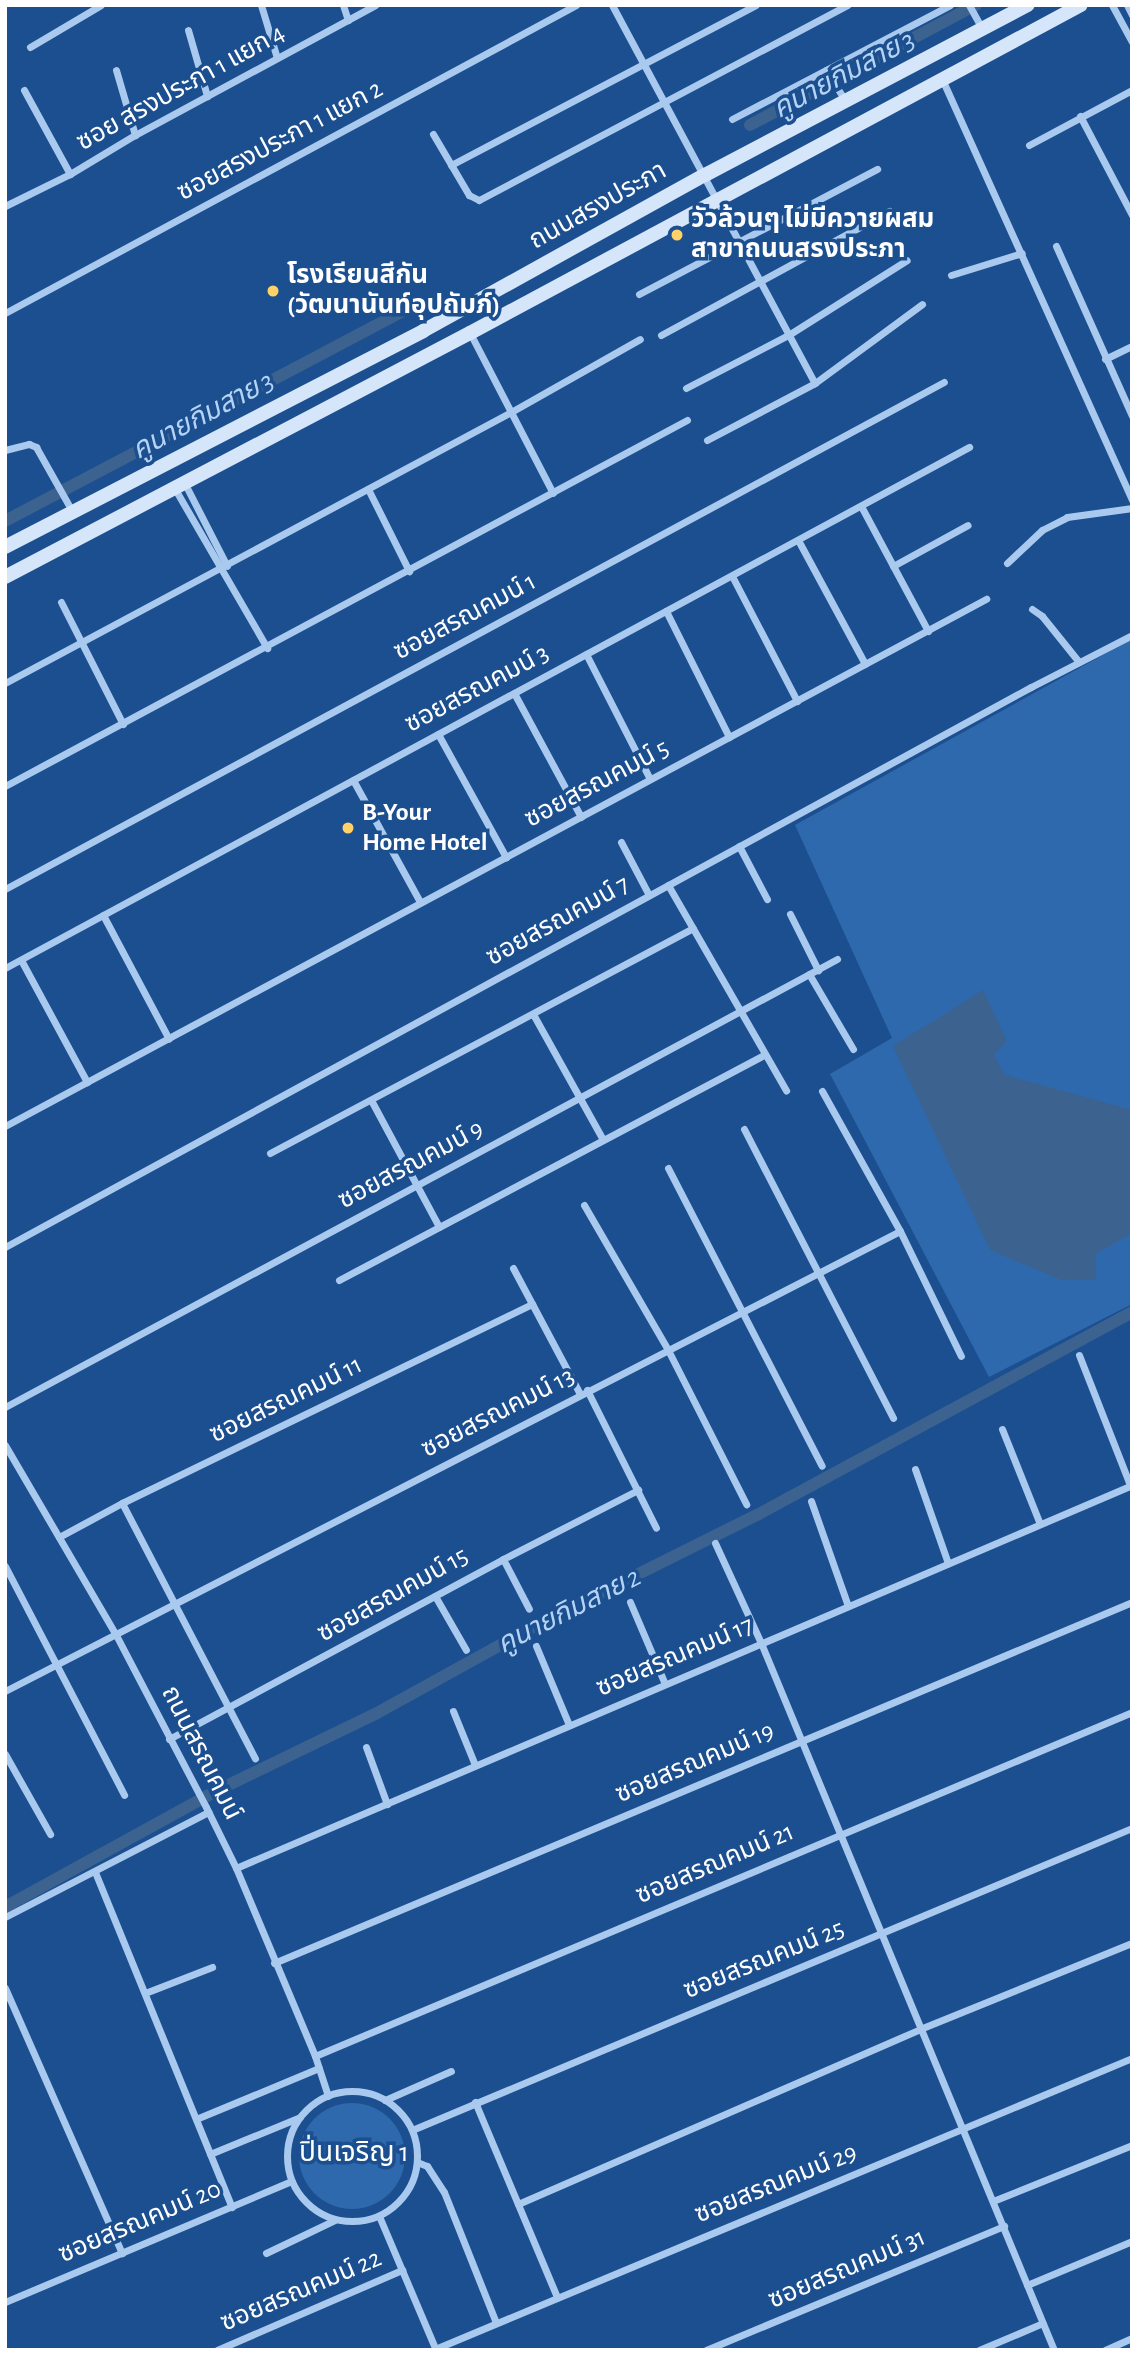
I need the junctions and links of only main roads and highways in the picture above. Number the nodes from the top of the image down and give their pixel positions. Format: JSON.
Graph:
{"nodes":[{"id":1,"x":1028,"y":5,"type":"edge"},
{"id":2,"x":1081,"y":5,"type":"edge"},
{"id":3,"x":89,"y":503,"type":"junction"},
{"id":4,"x":100,"y":527,"type":"junction"},
{"id":5,"x":5,"y":547,"type":"edge"},
{"id":6,"x":5,"y":577,"type":"edge"}],
"edges":[{"from":1,"to":3,"type":"main road","name":"ถนนสรงประภา"},
{"from":2,"to":4,"type":"main road","name":"ถนนสรงประภา"},
{"from":3,"to":4,"type":"main road"},
{"from":3,"to":5,"type":"main road","name":"ถนนสรงประภา"},
{"from":4,"to":6,"type":"main road","name":"ถนนสรงประภา"}]}
